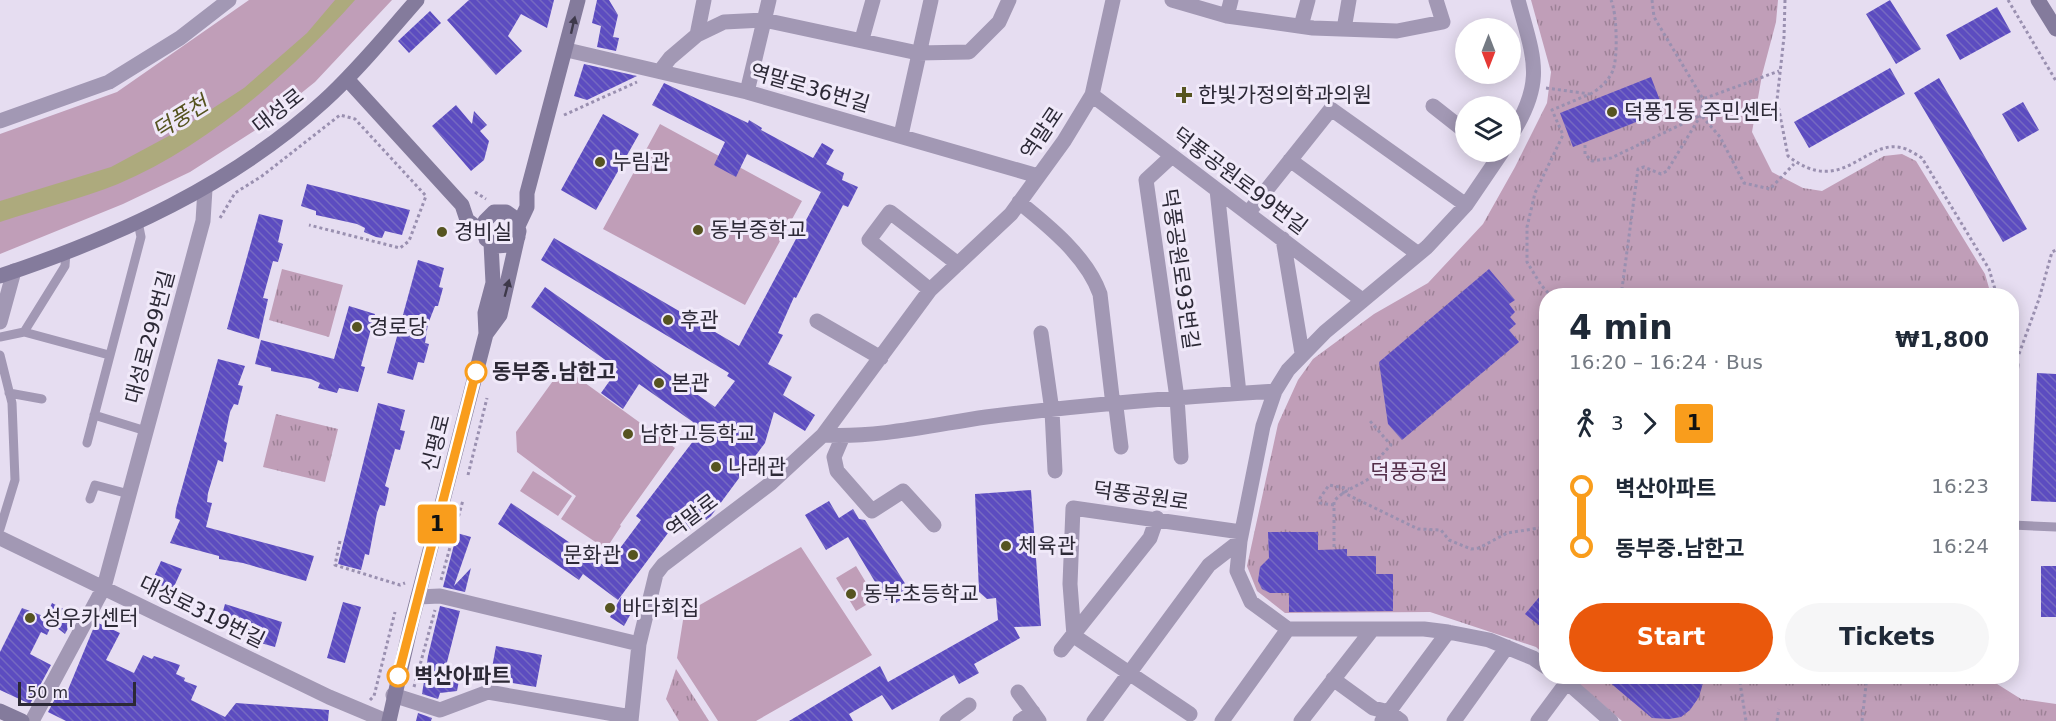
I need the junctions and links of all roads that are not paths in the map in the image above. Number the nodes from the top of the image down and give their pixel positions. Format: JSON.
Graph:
{"nodes":[{"id":1,"x":229,"y":0,"type":"edge"},
{"id":2,"x":417,"y":0,"type":"edge"},
{"id":3,"x":578,"y":0,"type":"edge"},
{"id":4,"x":704,"y":0,"type":"edge"},
{"id":5,"x":769,"y":0,"type":"edge"},
{"id":6,"x":873,"y":0,"type":"edge"},
{"id":7,"x":932,"y":0,"type":"edge"},
{"id":8,"x":1009,"y":0,"type":"edge"},
{"id":9,"x":1113,"y":0,"type":"edge"},
{"id":10,"x":1172,"y":0,"type":"edge"},
{"id":11,"x":1231,"y":0,"type":"edge"},
{"id":12,"x":1308,"y":0,"type":"edge"},
{"id":13,"x":1349,"y":0,"type":"edge"},
{"id":14,"x":1436,"y":0,"type":"edge"},
{"id":15,"x":1518,"y":0,"type":"edge"},
{"id":16,"x":2038,"y":0,"type":"edge"},
{"id":17,"x":1227,"y":16,"type":"junction"},
{"id":18,"x":764,"y":20,"type":"junction"},
{"id":19,"x":1301,"y":26,"type":"junction"},
{"id":20,"x":1344,"y":29,"type":"junction"},
{"id":21,"x":2056,"y":29,"type":"edge"},
{"id":22,"x":697,"y":35,"type":"junction"},
{"id":23,"x":862,"y":39,"type":"junction"},
{"id":24,"x":567,"y":50,"type":"junction"},
{"id":25,"x":918,"y":53,"type":"junction"},
{"id":26,"x":660,"y":71,"type":"junction"},
{"id":27,"x":347,"y":79,"type":"junction"},
{"id":28,"x":747,"y":92,"type":"junction"},
{"id":29,"x":1092,"y":95,"type":"junction"},
{"id":30,"x":1433,"y":106,"type":"dead end"},
{"id":31,"x":1521,"y":118,"type":"edge"},
{"id":32,"x":0,"y":120,"type":"edge"},
{"id":33,"x":1455,"y":123,"type":"edge"},
{"id":34,"x":901,"y":135,"type":"junction"},
{"id":35,"x":1172,"y":156,"type":"junction"},
{"id":36,"x":1290,"y":160,"type":"junction"},
{"id":37,"x":1491,"y":162,"type":"edge"},
{"id":38,"x":1038,"y":176,"type":"junction"},
{"id":39,"x":205,"y":189,"type":"junction"},
{"id":40,"x":1217,"y":190,"type":"junction"},
{"id":41,"x":527,"y":193,"type":"junction"},
{"id":42,"x":1020,"y":202,"type":"junction"},
{"id":43,"x":462,"y":205,"type":"junction"},
{"id":44,"x":1466,"y":205,"type":"junction"},
{"id":45,"x":495,"y":208,"type":"junction"},
{"id":46,"x":1248,"y":213,"type":"junction"},
{"id":47,"x":138,"y":222,"type":"junction"},
{"id":48,"x":518,"y":231,"type":"junction"},
{"id":49,"x":487,"y":238,"type":"junction"},
{"id":50,"x":1283,"y":239,"type":"junction"},
{"id":51,"x":66,"y":251,"type":"junction"},
{"id":52,"x":1417,"y":253,"type":"junction"},
{"id":53,"x":958,"y":264,"type":"junction"},
{"id":54,"x":7,"y":273,"type":"edge"},
{"id":55,"x":930,"y":290,"type":"junction"},
{"id":56,"x":1362,"y":300,"type":"junction"},
{"id":57,"x":817,"y":321,"type":"dead end"},
{"id":58,"x":0,"y":322,"type":"edge"},
{"id":59,"x":24,"y":332,"type":"junction"},
{"id":60,"x":1041,"y":333,"type":"dead end"},
{"id":61,"x":486,"y":334,"type":"junction"},
{"id":62,"x":0,"y":337,"type":"edge"},
{"id":63,"x":1302,"y":353,"type":"junction"},
{"id":64,"x":0,"y":355,"type":"edge"},
{"id":65,"x":109,"y":355,"type":"junction"},
{"id":66,"x":881,"y":358,"type":"junction"},
{"id":67,"x":1275,"y":391,"type":"junction"},
{"id":68,"x":9,"y":393,"type":"junction"},
{"id":69,"x":1239,"y":393,"type":"junction"},
{"id":70,"x":1177,"y":398,"type":"junction"},
{"id":71,"x":42,"y":399,"type":"dead end"},
{"id":72,"x":1113,"y":405,"type":"junction"},
{"id":73,"x":1052,"y":411,"type":"junction"},
{"id":74,"x":94,"y":415,"type":"junction"},
{"id":75,"x":146,"y":431,"type":"junction"},
{"id":76,"x":824,"y":435,"type":"junction"},
{"id":77,"x":843,"y":436,"type":"junction"},
{"id":78,"x":87,"y":442,"type":"dead end"},
{"id":79,"x":1121,"y":447,"type":"dead end"},
{"id":80,"x":1180,"y":457,"type":"dead end"},
{"id":81,"x":1055,"y":471,"type":"dead end"},
{"id":82,"x":129,"y":494,"type":"junction"},
{"id":83,"x":90,"y":499,"type":"dead end"},
{"id":84,"x":1157,"y":518,"type":"junction"},
{"id":85,"x":934,"y":525,"type":"dead end"},
{"id":86,"x":2019,"y":525,"type":"edge"},
{"id":87,"x":2056,"y":527,"type":"edge"},
{"id":88,"x":0,"y":529,"type":"edge"},
{"id":89,"x":1241,"y":537,"type":"junction"},
{"id":90,"x":0,"y":538,"type":"edge"},
{"id":91,"x":104,"y":587,"type":"junction"},
{"id":92,"x":418,"y":597,"type":"junction"},
{"id":93,"x":1288,"y":629,"type":"junction"},
{"id":94,"x":1372,"y":630,"type":"junction"},
{"id":95,"x":1448,"y":632,"type":"junction"},
{"id":96,"x":1074,"y":636,"type":"junction"},
{"id":97,"x":639,"y":644,"type":"junction"},
{"id":98,"x":1507,"y":647,"type":"junction"},
{"id":99,"x":1061,"y":650,"type":"dead end"},
{"id":100,"x":1539,"y":662,"type":"edge"},
{"id":101,"x":1129,"y":675,"type":"junction"},
{"id":102,"x":1333,"y":679,"type":"junction"},
{"id":103,"x":1561,"y":684,"type":"edge"},
{"id":104,"x":1569,"y":684,"type":"edge"},
{"id":105,"x":1018,"y":692,"type":"dead end"},
{"id":106,"x":393,"y":695,"type":"junction"},
{"id":107,"x":969,"y":705,"type":"dead end"},
{"id":108,"x":0,"y":711,"type":"edge"},
{"id":109,"x":1190,"y":714,"type":"dead end"},
{"id":110,"x":1031,"y":718,"type":"edge"},
{"id":111,"x":1390,"y":718,"type":"edge"},
{"id":112,"x":631,"y":719,"type":"edge"},
{"id":113,"x":1606,"y":719,"type":"edge"},
{"id":114,"x":22,"y":721,"type":"edge"},
{"id":115,"x":33,"y":721,"type":"edge"},
{"id":116,"x":388,"y":721,"type":"edge"},
{"id":117,"x":947,"y":721,"type":"edge"},
{"id":118,"x":1095,"y":721,"type":"edge"},
{"id":119,"x":1222,"y":721,"type":"edge"},
{"id":120,"x":1301,"y":721,"type":"edge"},
{"id":121,"x":1454,"y":721,"type":"edge"},
{"id":122,"x":1538,"y":721,"type":"edge"}],
"edges":[{"from":1,"to":32,"type":"street"},
{"from":2,"to":27,"type":"street","name":"대성로"},
{"from":24,"to":3,"type":"street","name":"신평로","one_way":true},
{"from":4,"to":22,"type":"street"},
{"from":5,"to":18,"type":"street"},
{"from":6,"to":23,"type":"street"},
{"from":7,"to":25,"type":"street"},
{"from":8,"to":25,"type":"street"},
{"from":9,"to":29,"type":"street","name":"역말로"},
{"from":10,"to":17,"type":"street"},
{"from":11,"to":17,"type":"street"},
{"from":12,"to":19,"type":"street"},
{"from":13,"to":20,"type":"street"},
{"from":14,"to":20,"type":"street"},
{"from":15,"to":31,"type":"street"},
{"from":16,"to":21,"type":"street"},
{"from":17,"to":19,"type":"street"},
{"from":18,"to":22,"type":"street"},
{"from":18,"to":23,"type":"street"},
{"from":18,"to":28,"type":"street"},
{"from":19,"to":20,"type":"street"},
{"from":22,"to":26,"type":"street"},
{"from":23,"to":25,"type":"street"},
{"from":24,"to":26,"type":"street","name":"역말로36번길"},
{"from":24,"to":41,"type":"street","name":"신평로"},
{"from":25,"to":34,"type":"street"},
{"from":26,"to":28,"type":"street","name":"역말로36번길"},
{"from":27,"to":39,"type":"street","name":"대성로"},
{"from":27,"to":43,"type":"street"},
{"from":28,"to":34,"type":"street","name":"역말로36번길"},
{"from":29,"to":35,"type":"street","name":"덕풍공원로99번길"},
{"from":29,"to":38,"type":"street","name":"역말로"},
{"from":30,"to":33,"type":"street"},
{"from":34,"to":38,"type":"street","name":"역말로36번길"},
{"from":35,"to":40,"type":"street","name":"덕풍공원로99번길"},
{"from":35,"to":70,"type":"street","name":"덕풍공원로93번길"},
{"from":36,"to":44,"type":"street"},
{"from":36,"to":46,"type":"street"},
{"from":36,"to":52,"type":"street"},
{"from":37,"to":44,"type":"street"},
{"from":38,"to":42,"type":"street","name":"역말로"},
{"from":39,"to":47,"type":"street","name":"대성로"},
{"from":39,"to":75,"type":"street","name":"대성로299번길"},
{"from":40,"to":46,"type":"street","name":"덕풍공원로99번길"},
{"from":40,"to":69,"type":"street","name":"덕풍공원로93번길"},
{"from":41,"to":45,"type":"street"},
{"from":41,"to":48,"type":"street","name":"신평로"},
{"from":42,"to":53,"type":"street","name":"역말로"},
{"from":42,"to":72,"type":"street"},
{"from":43,"to":45,"type":"street"},
{"from":43,"to":49,"type":"street"},
{"from":44,"to":52,"type":"street"},
{"from":45,"to":48,"type":"street"},
{"from":45,"to":49,"type":"street"},
{"from":46,"to":50,"type":"street","name":"덕풍공원로99번길"},
{"from":47,"to":51,"type":"street","name":"대성로"},
{"from":47,"to":65,"type":"lane"},
{"from":48,"to":49,"type":"street"},
{"from":61,"to":48,"type":"street","name":"신평로","one_way":true},
{"from":49,"to":61,"type":"street","name":"신평로"},
{"from":50,"to":56,"type":"street","name":"덕풍공원로99번길"},
{"from":50,"to":63,"type":"street"},
{"from":51,"to":54,"type":"street","name":"대성로"},
{"from":51,"to":59,"type":"lane"},
{"from":52,"to":56,"type":"street"},
{"from":53,"to":55,"type":"street","name":"역말로"},
{"from":53,"to":55,"type":"street"},
{"from":54,"to":58,"type":"street"},
{"from":55,"to":66,"type":"street","name":"역말로"},
{"from":56,"to":63,"type":"street"},
{"from":57,"to":66,"type":"street"},
{"from":59,"to":62,"type":"lane"},
{"from":59,"to":65,"type":"lane"},
{"from":60,"to":73,"type":"street"},
{"from":61,"to":92,"type":"street","name":"신평로"},
{"from":63,"to":67,"type":"street"},
{"from":64,"to":68,"type":"lane"},
{"from":65,"to":74,"type":"lane"},
{"from":66,"to":76,"type":"street","name":"역말로"},
{"from":67,"to":69,"type":"street"},
{"from":67,"to":89,"type":"street"},
{"from":68,"to":71,"type":"lane"},
{"from":68,"to":88,"type":"lane"},
{"from":69,"to":70,"type":"street"},
{"from":70,"to":72,"type":"street"},
{"from":70,"to":80,"type":"street"},
{"from":72,"to":73,"type":"street"},
{"from":72,"to":79,"type":"street"},
{"from":73,"to":77,"type":"street"},
{"from":73,"to":81,"type":"street"},
{"from":74,"to":75,"type":"lane"},
{"from":74,"to":78,"type":"lane"},
{"from":75,"to":82,"type":"street","name":"대성로299번길"},
{"from":76,"to":77,"type":"street"},
{"from":76,"to":97,"type":"street","name":"역말로"},
{"from":77,"to":85,"type":"street"},
{"from":82,"to":83,"type":"lane"},
{"from":82,"to":91,"type":"street","name":"대성로299번길"},
{"from":84,"to":89,"type":"street","name":"덕풍공원로"},
{"from":84,"to":96,"type":"street"},
{"from":84,"to":96,"type":"street","name":"덕풍공원로"},
{"from":86,"to":87,"type":"lane"},
{"from":89,"to":93,"type":"street"},
{"from":89,"to":101,"type":"street"},
{"from":90,"to":91,"type":"street","name":"대성로319번길"},
{"from":91,"to":115,"type":"street","name":"대성로299번길"},
{"from":91,"to":116,"type":"street","name":"대성로319번길"},
{"from":92,"to":97,"type":"street"},
{"from":92,"to":106,"type":"street","name":"신평로"},
{"from":93,"to":94,"type":"street"},
{"from":93,"to":119,"type":"street"},
{"from":94,"to":95,"type":"street"},
{"from":94,"to":102,"type":"street"},
{"from":95,"to":98,"type":"street"},
{"from":95,"to":111,"type":"street"},
{"from":96,"to":99,"type":"street"},
{"from":96,"to":101,"type":"street"},
{"from":97,"to":112,"type":"street","name":"역말로"},
{"from":98,"to":100,"type":"street"},
{"from":98,"to":121,"type":"street"},
{"from":101,"to":109,"type":"street"},
{"from":101,"to":118,"type":"street"},
{"from":102,"to":111,"type":"street"},
{"from":102,"to":120,"type":"street"},
{"from":103,"to":122,"type":"street"},
{"from":104,"to":113,"type":"street"},
{"from":105,"to":110,"type":"street"},
{"from":106,"to":112,"type":"street"},
{"from":106,"to":116,"type":"street","name":"신평로"},
{"from":107,"to":117,"type":"street"},
{"from":108,"to":114,"type":"street"}]}
